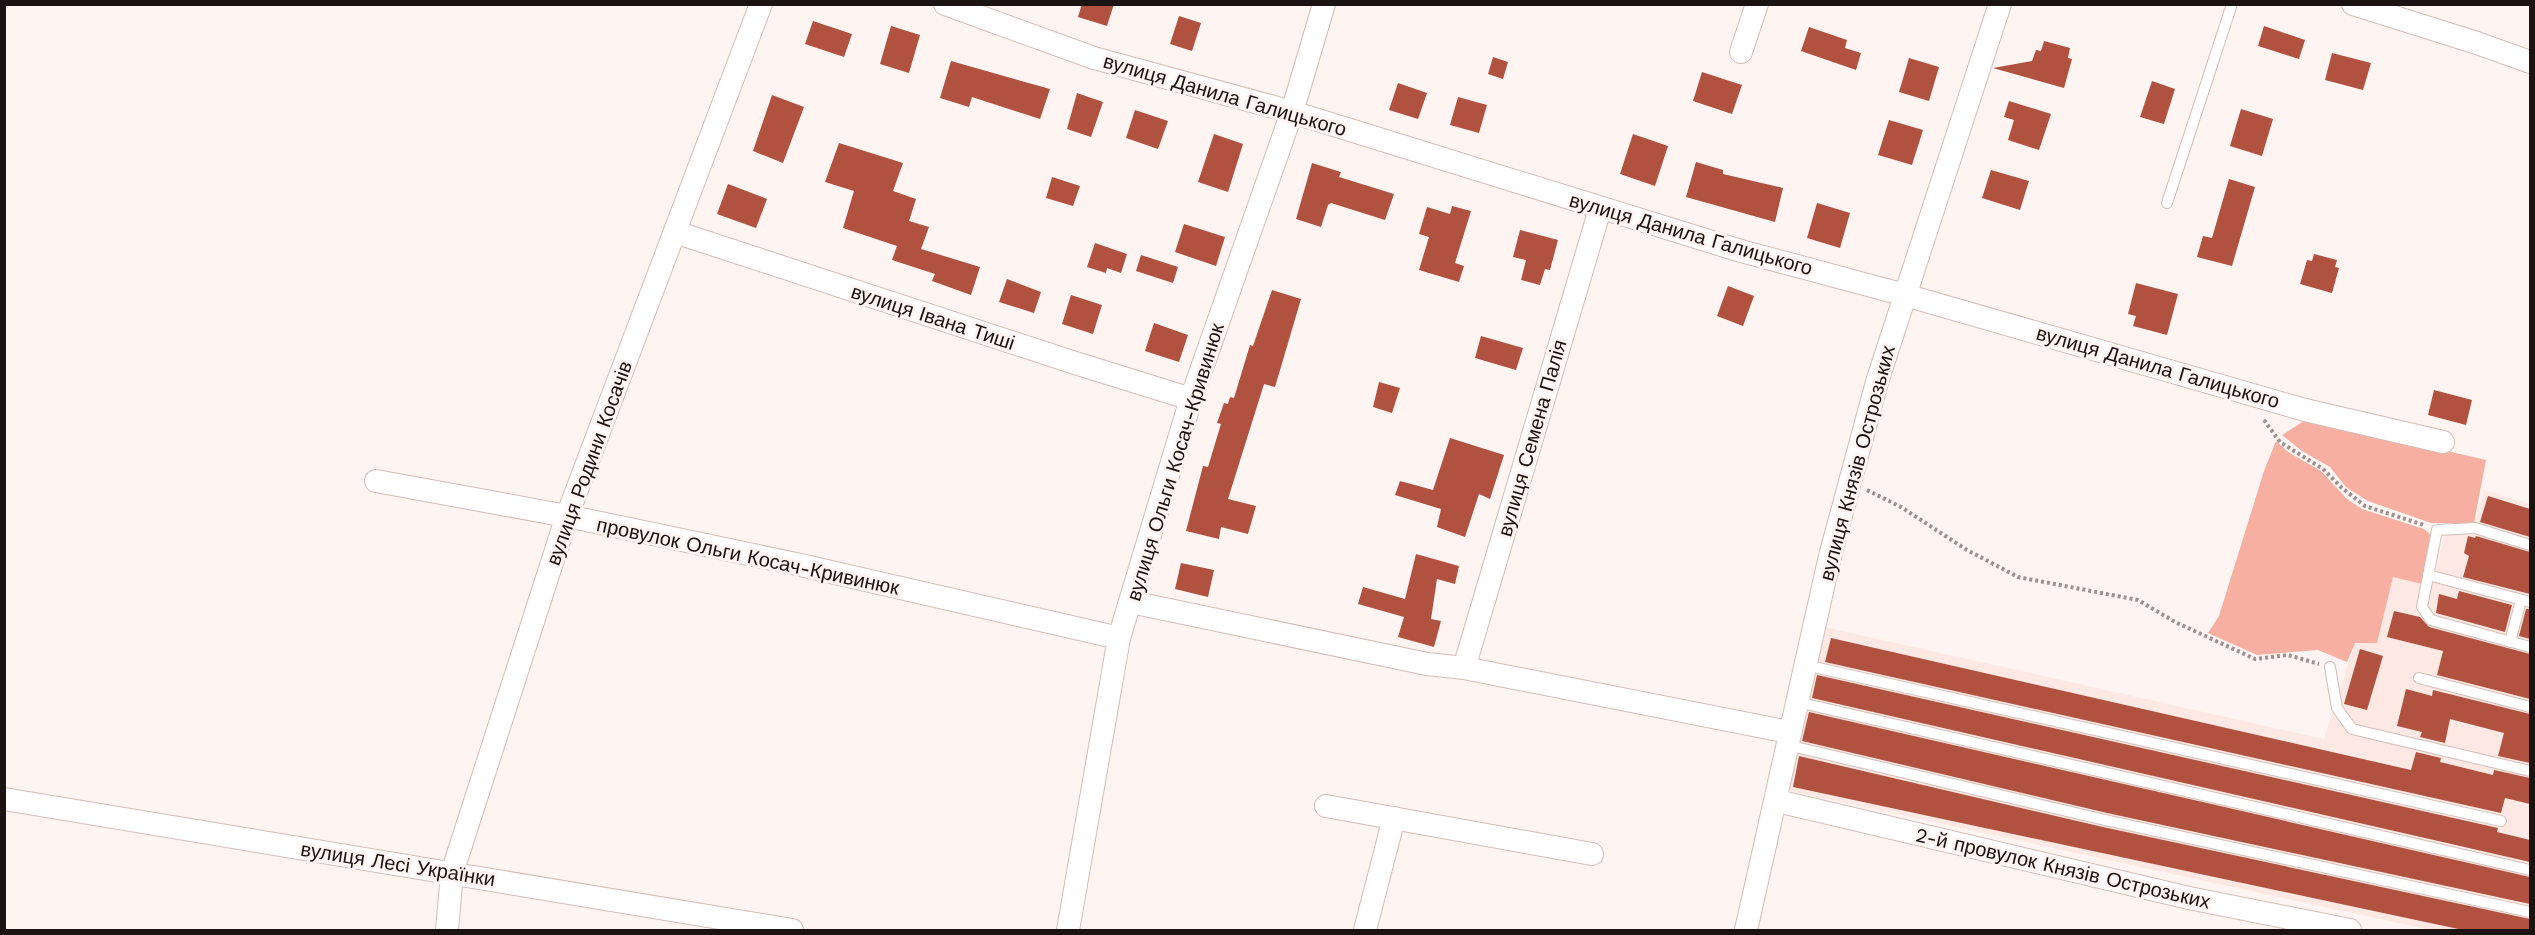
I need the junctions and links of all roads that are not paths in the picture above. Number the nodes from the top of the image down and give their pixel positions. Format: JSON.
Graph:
{"nodes":[{"id":1,"x":761,"y":4,"type":"edge"},
{"id":2,"x":945,"y":4,"type":"edge"},
{"id":3,"x":1324,"y":4,"type":"edge"},
{"id":4,"x":1757,"y":4,"type":"edge"},
{"id":5,"x":2000,"y":4,"type":"edge"},
{"id":6,"x":2232,"y":4,"type":"edge"},
{"id":7,"x":2353,"y":4,"type":"edge"},
{"id":8,"x":1742,"y":52,"type":"dead end"},
{"id":9,"x":2530,"y":62,"type":"edge"},
{"id":10,"x":1292,"y":112,"type":"junction"},
{"id":11,"x":2167,"y":203,"type":"dead end"},
{"id":12,"x":1600,"y":209,"type":"junction"},
{"id":13,"x":675,"y":232,"type":"junction"},
{"id":14,"x":1905,"y":295,"type":"junction"},
{"id":15,"x":1191,"y":399,"type":"junction"},
{"id":16,"x":2443,"y":442,"type":"dead end"},
{"id":17,"x":376,"y":481,"type":"dead end"},
{"id":18,"x":567,"y":516,"type":"junction"},
{"id":19,"x":2530,"y":545,"type":"edge"},
{"id":20,"x":2428,"y":575,"type":"junction"},
{"id":21,"x":2526,"y":601,"type":"edge"},
{"id":22,"x":1131,"y":603,"type":"junction"},
{"id":23,"x":1119,"y":638,"type":"junction"},
{"id":24,"x":2510,"y":642,"type":"junction"},
{"id":25,"x":2530,"y":647,"type":"edge"},
{"id":26,"x":1804,"y":665,"type":"junction"},
{"id":27,"x":2330,"y":667,"type":"road end"},
{"id":28,"x":1464,"y":668,"type":"junction"},
{"id":29,"x":2419,"y":678,"type":"dead end"},
{"id":30,"x":1796,"y":702,"type":"junction"},
{"id":31,"x":2530,"y":707,"type":"edge"},
{"id":32,"x":1788,"y":739,"type":"junction"},
{"id":33,"x":2530,"y":771,"type":"edge"},
{"id":34,"x":4,"y":799,"type":"edge"},
{"id":35,"x":1777,"y":801,"type":"junction"},
{"id":36,"x":1326,"y":806,"type":"dead end"},
{"id":37,"x":1394,"y":818,"type":"junction"},
{"id":38,"x":2501,"y":821,"type":"dead end"},
{"id":39,"x":1592,"y":854,"type":"dead end"},
{"id":40,"x":2530,"y":870,"type":"edge"},
{"id":41,"x":452,"y":873,"type":"junction"},
{"id":42,"x":2530,"y":912,"type":"edge"},
{"id":43,"x":447,"y":930,"type":"edge"},
{"id":44,"x":792,"y":930,"type":"edge"},
{"id":45,"x":1068,"y":930,"type":"edge"},
{"id":46,"x":1365,"y":930,"type":"edge"},
{"id":47,"x":1746,"y":930,"type":"edge"},
{"id":48,"x":2350,"y":930,"type":"edge"}],
"edges":[{"from":1,"to":13,"type":"street","name":"вулиця Родини Косачів"},
{"from":2,"to":10,"type":"street","name":"вулиця Данила Галицького"},
{"from":3,"to":10,"type":"street","name":"вулиця Ольги Косач-Кривинюк"},
{"from":4,"to":8,"type":"street"},
{"from":5,"to":14,"type":"street","name":"вулиця Князів Острозьких"},
{"from":6,"to":11,"type":"lane"},
{"from":7,"to":9,"type":"street"},
{"from":10,"to":12,"type":"street","name":"вулиця Данила Галицького"},
{"from":10,"to":15,"type":"street","name":"вулиця Ольги Косач-Кривинюк"},
{"from":12,"to":14,"type":"street","name":"вулиця Данила Галицького"},
{"from":12,"to":28,"type":"street","name":"вулиця Семена Палія"},
{"from":13,"to":15,"type":"street","name":"вулиця Івана Тиші"},
{"from":13,"to":18,"type":"street","name":"вулиця Родини Косачів"},
{"from":14,"to":16,"type":"street","name":"вулиця Данила Галицького"},
{"from":14,"to":26,"type":"street","name":"вулиця Князів Острозьких"},
{"from":15,"to":22,"type":"street","name":"вулиця Ольги Косач-Кривинюк"},
{"from":17,"to":18,"type":"street","name":"провулок Ольги Косач-Кривинюк"},
{"from":18,"to":23,"type":"street","name":"провулок Ольги Косач-Кривинюк"},
{"from":18,"to":41,"type":"street","name":"вулиця Родини Косачів"},
{"from":19,"to":20,"type":"lane"},
{"from":20,"to":21,"type":"lane"},
{"from":20,"to":24,"type":"lane"},
{"from":21,"to":24,"type":"lane"},
{"from":22,"to":23,"type":"street","name":"вулиця Ольги Косач-Кривинюк"},
{"from":22,"to":28,"type":"street"},
{"from":23,"to":45,"type":"street","name":"вулиця Ольги Косач-Кривинюк"},
{"from":24,"to":25,"type":"lane"},
{"from":26,"to":30,"type":"street","name":"вулиця Князів Острозьких"},
{"from":26,"to":38,"type":"lane"},
{"from":27,"to":33,"type":"lane"},
{"from":28,"to":32,"type":"street"},
{"from":29,"to":31,"type":"lane"},
{"from":30,"to":32,"type":"street","name":"вулиця Князів Острозьких"},
{"from":30,"to":40,"type":"lane"},
{"from":32,"to":35,"type":"street","name":"вулиця Князів Острозьких"},
{"from":32,"to":42,"type":"lane"},
{"from":34,"to":41,"type":"street","name":"вулиця Лесі Українки"},
{"from":35,"to":47,"type":"street","name":"вулиця Князів Острозьких"},
{"from":35,"to":48,"type":"street","name":"2-й провулок Князів Острозьких"},
{"from":36,"to":37,"type":"street"},
{"from":37,"to":39,"type":"street"},
{"from":37,"to":46,"type":"street"},
{"from":41,"to":43,"type":"street","name":"вулиця Родини Косачів"},
{"from":41,"to":44,"type":"street","name":"вулиця Лесі Українки"}]}
